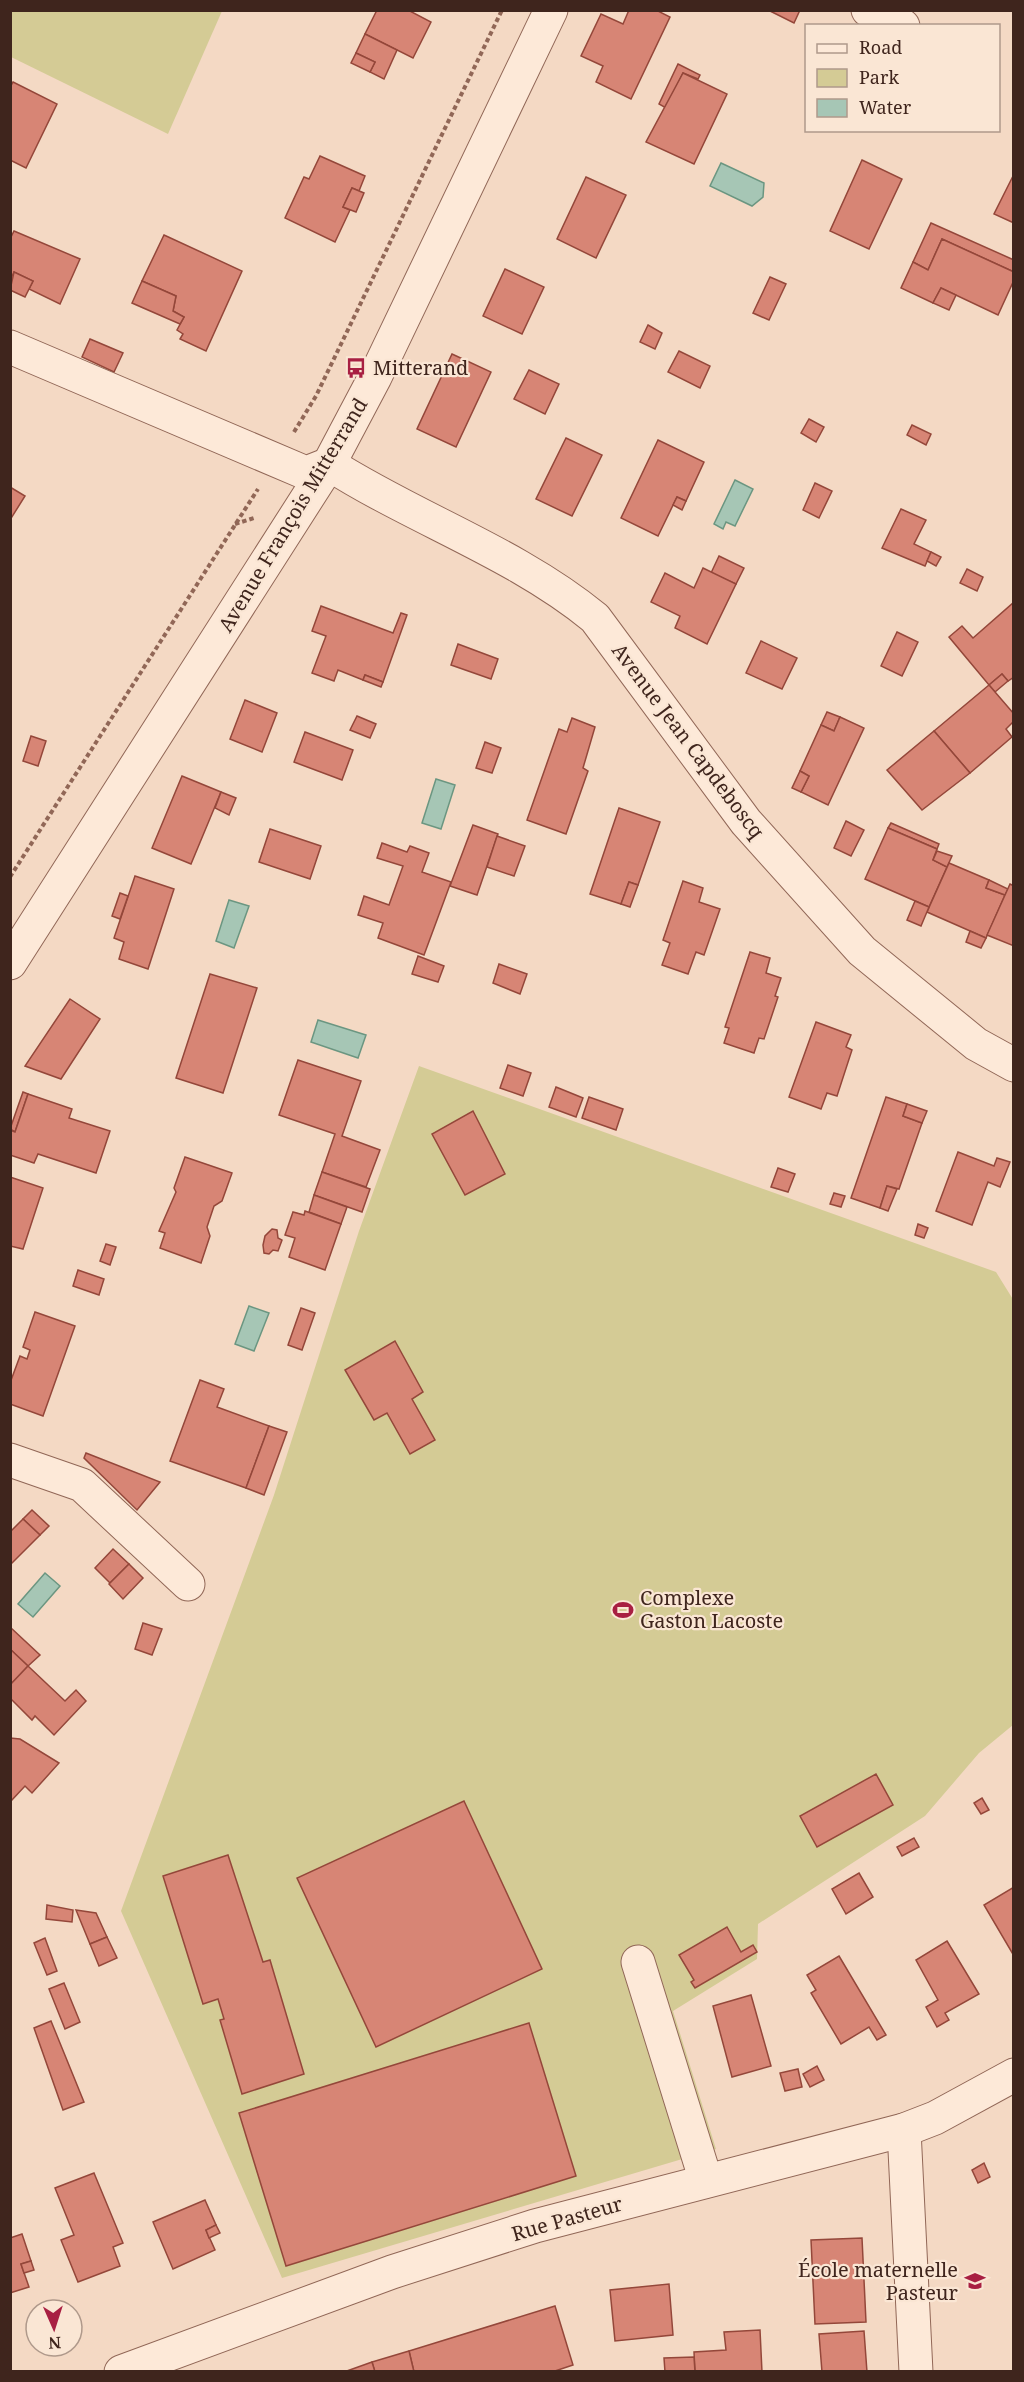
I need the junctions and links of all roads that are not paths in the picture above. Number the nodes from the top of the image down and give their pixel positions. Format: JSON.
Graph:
{"nodes":[{"id":1,"x":551,"y":10,"type":"edge"},
{"id":2,"x":866,"y":10,"type":"edge"},
{"id":3,"x":857,"y":24,"type":"edge"},
{"id":4,"x":898,"y":24,"type":"edge"},
{"id":5,"x":10,"y":347,"type":"edge"},
{"id":6,"x":329,"y":464,"type":"junction"},
{"id":7,"x":10,"y":963,"type":"edge"},
{"id":8,"x":1014,"y":1065,"type":"edge"},
{"id":9,"x":10,"y":1460,"type":"edge"},
{"id":10,"x":188,"y":1584,"type":"dead end"},
{"id":11,"x":638,"y":1962,"type":"dead end"},
{"id":12,"x":1014,"y":2075,"type":"edge"},
{"id":13,"x":904,"y":2130,"type":"junction"},
{"id":14,"x":706,"y":2181,"type":"junction"},
{"id":15,"x":121,"y":2372,"type":"edge"},
{"id":16,"x":916,"y":2372,"type":"edge"}],
"edges":[{"from":1,"to":6,"type":"street","name":"Avenue François Mitterrand"},
{"from":2,"to":3,"type":"street"},
{"from":2,"to":4,"type":"street"},
{"from":5,"to":6,"type":"street"},
{"from":6,"to":7,"type":"street","name":"Avenue François Mitterrand"},
{"from":6,"to":8,"type":"street","name":"Avenue Jean Capdeboscq"},
{"from":9,"to":10,"type":"street"},
{"from":11,"to":14,"type":"street"},
{"from":12,"to":13,"type":"street","name":"Rue Pasteur"},
{"from":13,"to":14,"type":"street","name":"Rue Pasteur"},
{"from":13,"to":16,"type":"street"},
{"from":14,"to":15,"type":"street","name":"Rue Pasteur"}]}
